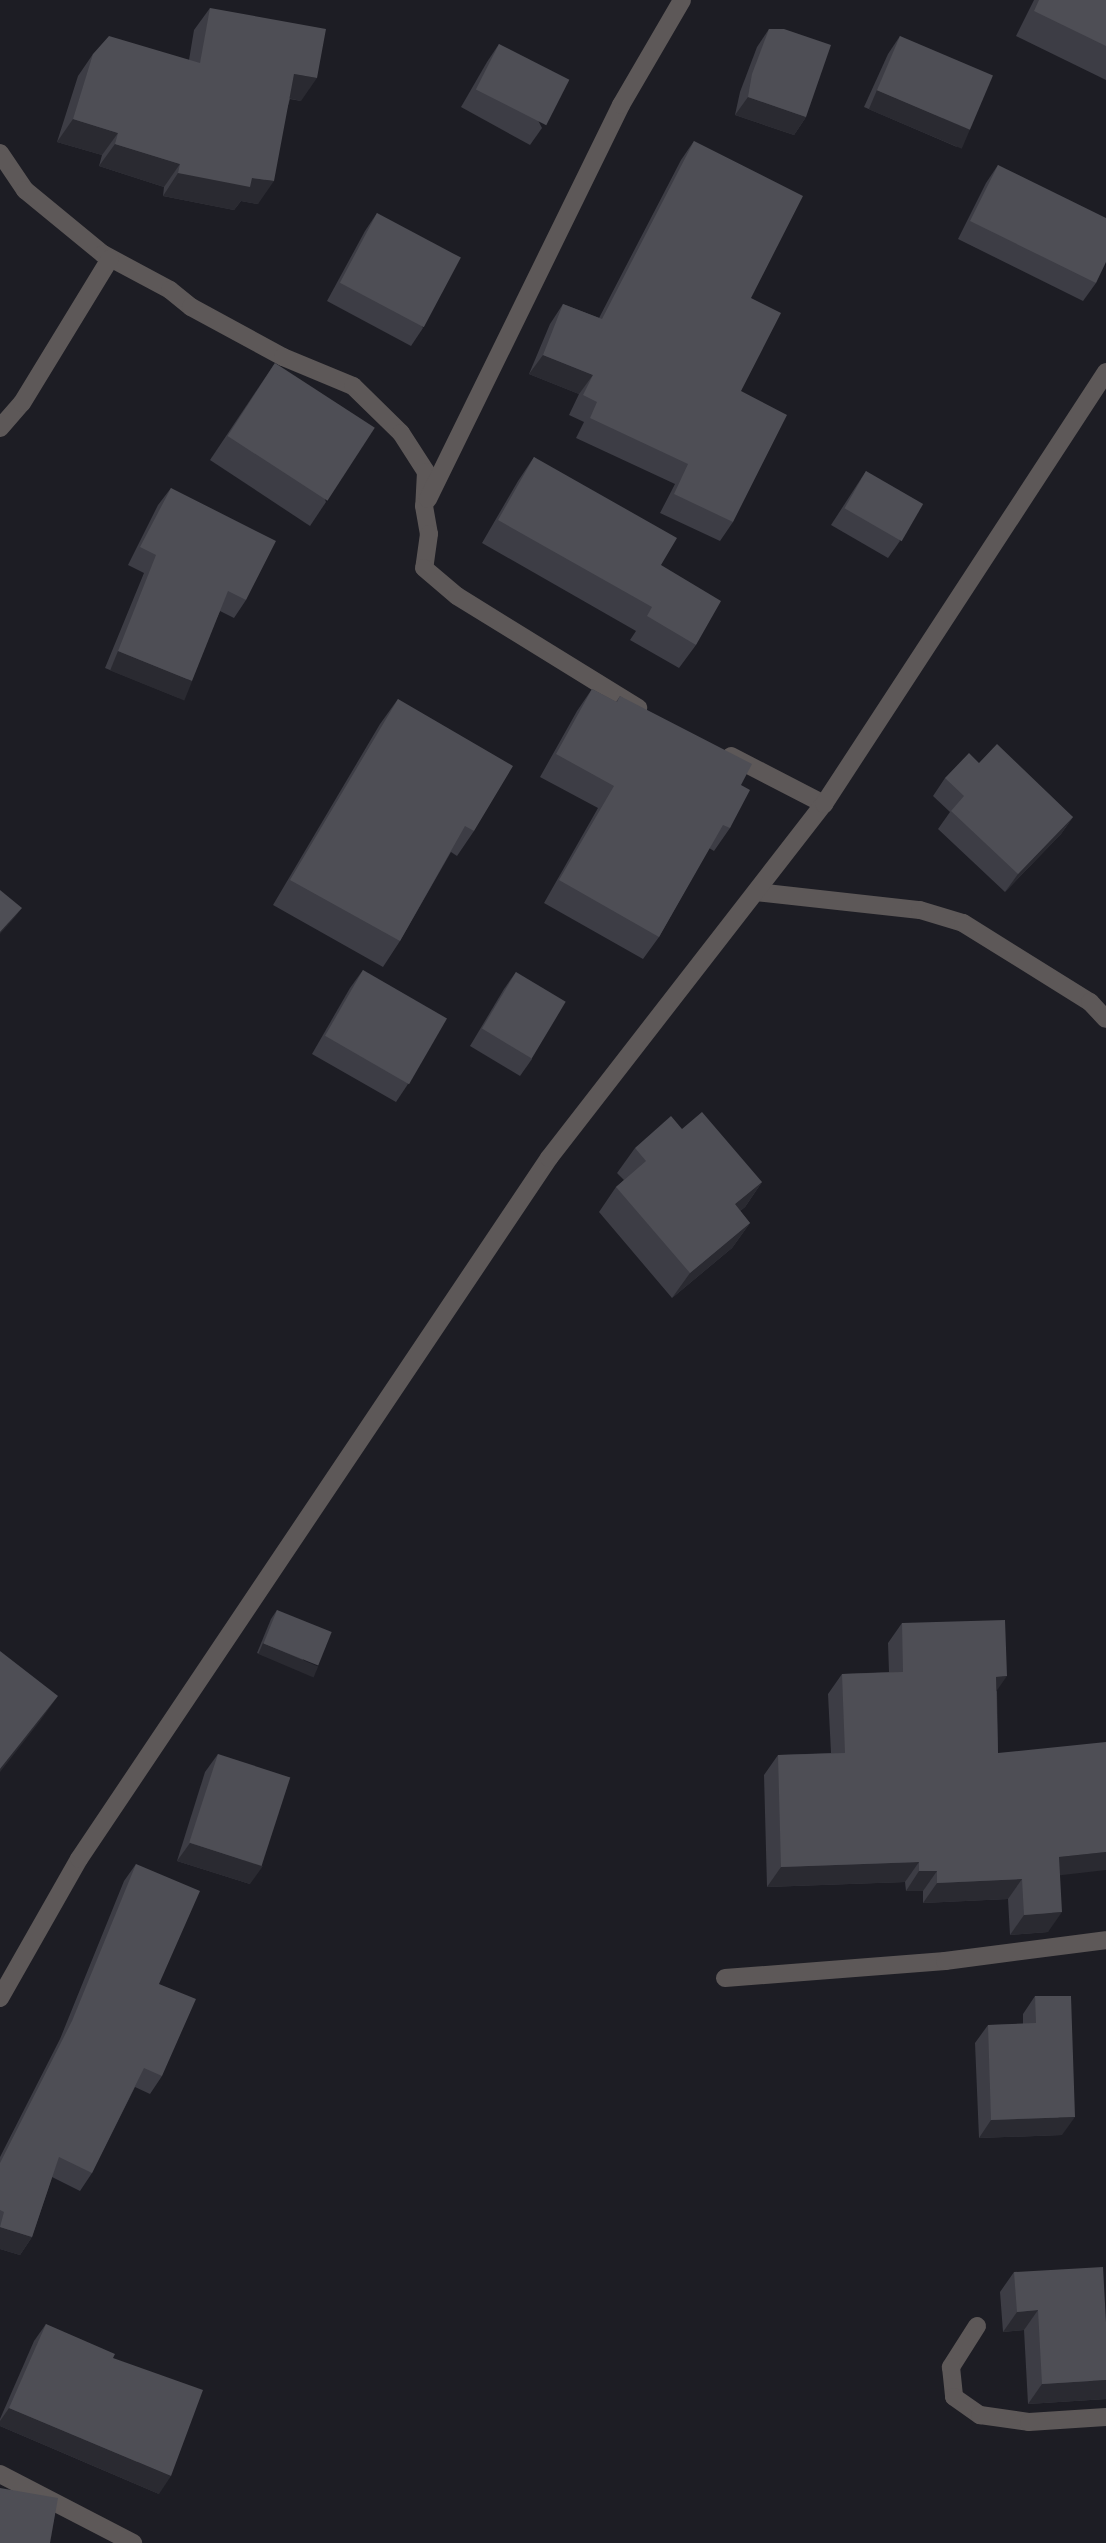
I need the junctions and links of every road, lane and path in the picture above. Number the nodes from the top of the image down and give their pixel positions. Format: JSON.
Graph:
{"nodes":[{"id":1,"x":682,"y":0,"type":"edge"},
{"id":2,"x":0,"y":153,"type":"edge"},
{"id":3,"x":110,"y":259,"type":"junction"},
{"id":4,"x":1106,"y":372,"type":"edge"},
{"id":5,"x":0,"y":428,"type":"edge"},
{"id":6,"x":424,"y":506,"type":"junction"},
{"id":7,"x":658,"y":718,"type":"edge"},
{"id":8,"x":717,"y":749,"type":"edge"},
{"id":9,"x":824,"y":804,"type":"junction"},
{"id":10,"x":756,"y":892,"type":"junction"},
{"id":11,"x":1106,"y":1019,"type":"edge"},
{"id":12,"x":1106,"y":1940,"type":"edge"},
{"id":13,"x":725,"y":1978,"type":"dead end"},
{"id":14,"x":0,"y":1998,"type":"edge"},
{"id":15,"x":977,"y":2326,"type":"dead end"},
{"id":16,"x":1106,"y":2417,"type":"edge"},
{"id":17,"x":0,"y":2474,"type":"edge"},
{"id":18,"x":133,"y":2543,"type":"edge"}],
"edges":[{"from":1,"to":6,"type":"street"},
{"from":2,"to":3,"type":"street"},
{"from":3,"to":5,"type":"street"},
{"from":3,"to":6,"type":"street"},
{"from":4,"to":9,"type":"street"},
{"from":6,"to":7,"type":"street"},
{"from":8,"to":9,"type":"street"},
{"from":9,"to":10,"type":"street"},
{"from":10,"to":11,"type":"street"},
{"from":10,"to":14,"type":"street"},
{"from":12,"to":13,"type":"street"},
{"from":15,"to":16,"type":"street"},
{"from":17,"to":18,"type":"street"}]}
